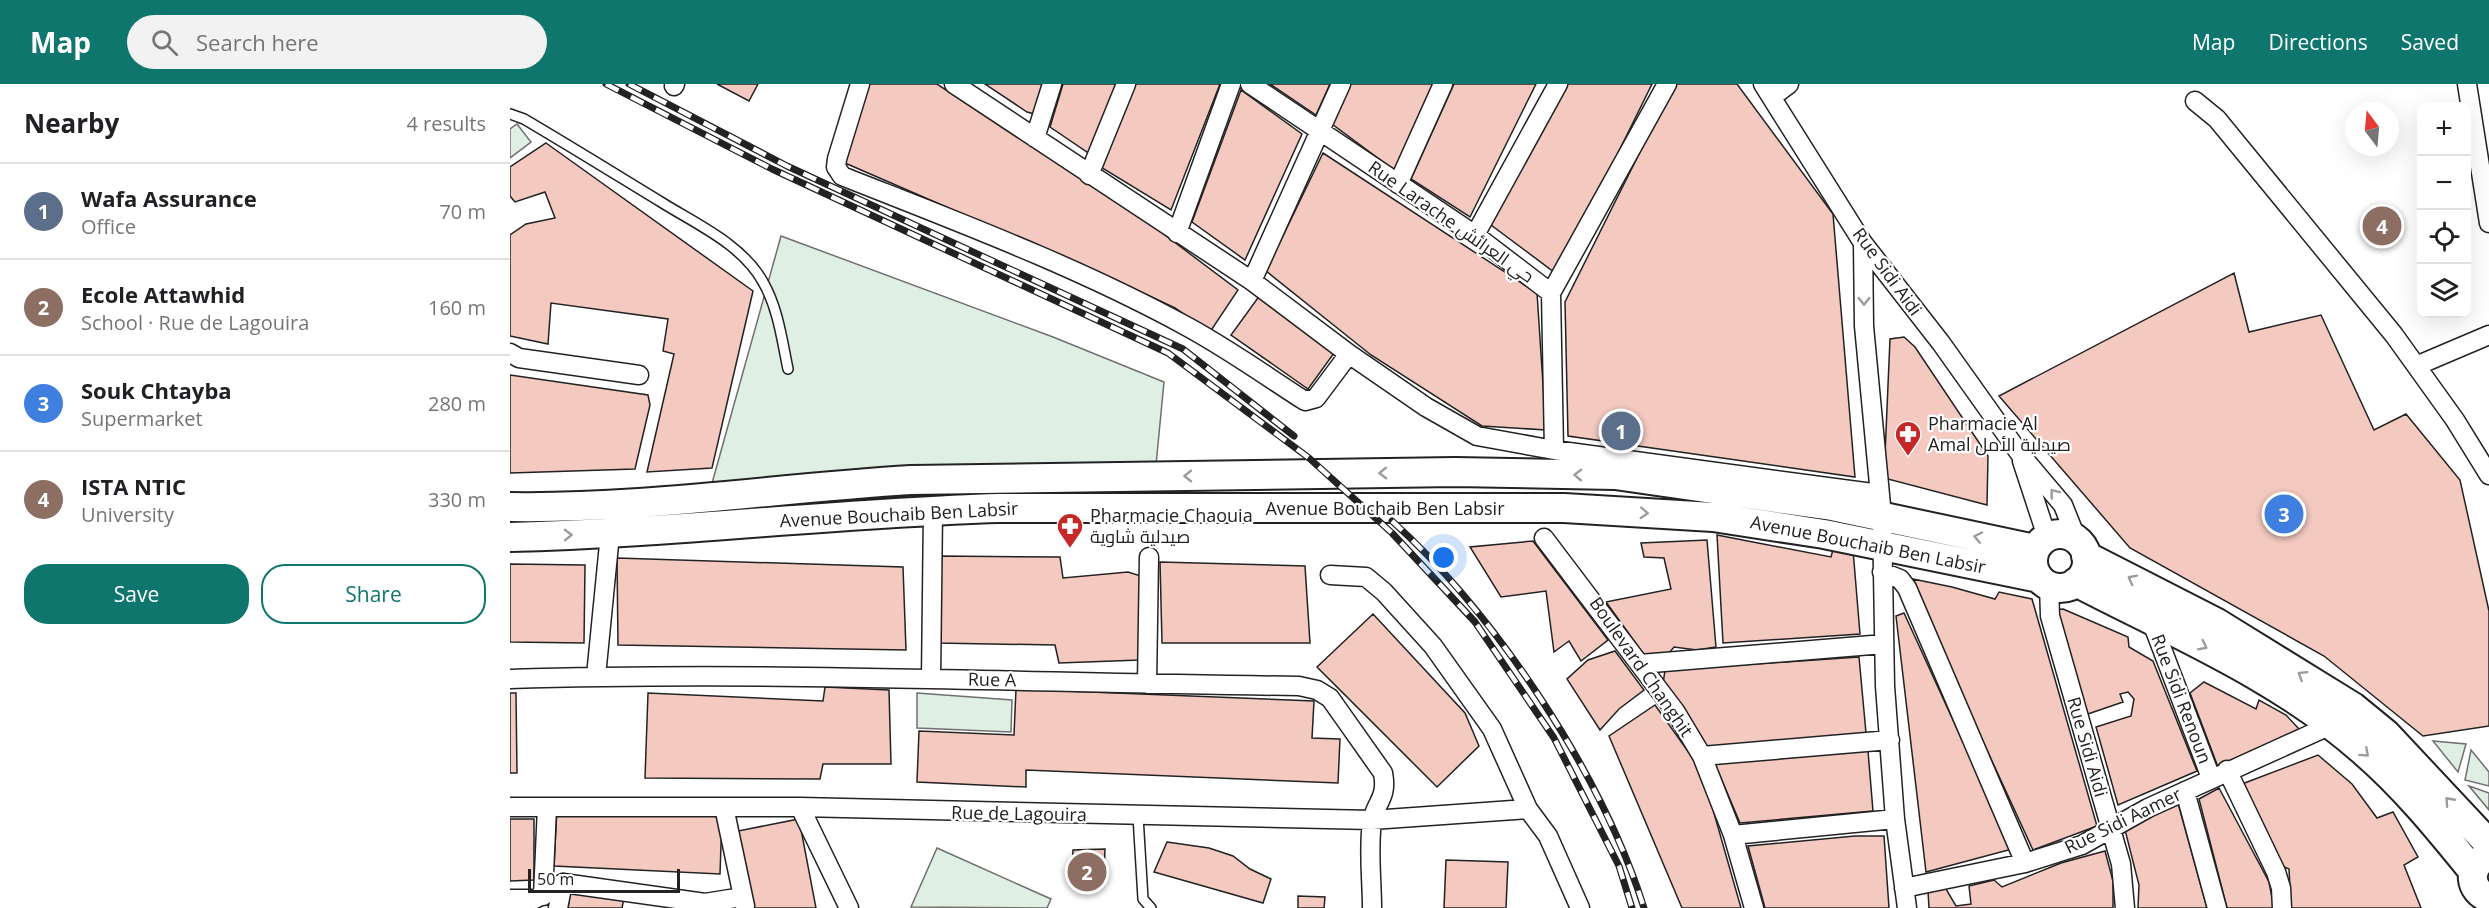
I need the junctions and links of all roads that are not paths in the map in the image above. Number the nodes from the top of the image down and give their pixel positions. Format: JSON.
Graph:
{"nodes":[{"id":1,"x":860,"y":84,"type":"edge"},
{"id":2,"x":954,"y":84,"type":"edge"},
{"id":3,"x":1052,"y":84,"type":"edge"},
{"id":4,"x":1126,"y":84,"type":"edge"},
{"id":5,"x":1231,"y":84,"type":"edge"},
{"id":6,"x":1250,"y":84,"type":"edge"},
{"id":7,"x":1341,"y":84,"type":"edge"},
{"id":8,"x":1443,"y":84,"type":"edge"},
{"id":9,"x":1558,"y":84,"type":"edge"},
{"id":10,"x":1667,"y":84,"type":"edge"},
{"id":11,"x":1789,"y":84,"type":"edge"},
{"id":12,"x":2467,"y":84,"type":"edge"},
{"id":13,"x":1768,"y":90,"type":"edge"},
{"id":14,"x":2195,"y":101,"type":"dead end"},
{"id":15,"x":510,"y":114,"type":"edge"},
{"id":16,"x":1319,"y":132,"type":"junction"},
{"id":17,"x":1035,"y":138,"type":"junction"},
{"id":18,"x":1089,"y":175,"type":"junction"},
{"id":19,"x":1398,"y":184,"type":"junction"},
{"id":20,"x":2489,"y":223,"type":"edge"},
{"id":21,"x":1177,"y":233,"type":"junction"},
{"id":22,"x":1475,"y":235,"type":"junction"},
{"id":23,"x":1863,"y":243,"type":"junction"},
{"id":24,"x":1252,"y":280,"type":"junction"},
{"id":25,"x":1551,"y":293,"type":"junction"},
{"id":26,"x":2489,"y":335,"type":"edge"},
{"id":27,"x":510,"y":353,"type":"edge"},
{"id":28,"x":1349,"y":354,"type":"junction"},
{"id":29,"x":2416,"y":366,"type":"junction"},
{"id":30,"x":788,"y":369,"type":"dead end"},
{"id":31,"x":639,"y":375,"type":"dead end"},
{"id":32,"x":1554,"y":450,"type":"junction"},
{"id":33,"x":2020,"y":453,"type":"junction"},
{"id":34,"x":2489,"y":475,"type":"edge"},
{"id":35,"x":1881,"y":505,"type":"junction"},
{"id":36,"x":510,"y":507,"type":"edge"},
{"id":37,"x":933,"y":510,"type":"junction"},
{"id":38,"x":610,"y":534,"type":"junction"},
{"id":39,"x":510,"y":537,"type":"edge"},
{"id":40,"x":1544,"y":538,"type":"dead end"},
{"id":41,"x":2041,"y":543,"type":"junction"},
{"id":42,"x":1149,"y":557,"type":"dead end"},
{"id":43,"x":1882,"y":560,"type":"junction"},
{"id":44,"x":2066,"y":568,"type":"junction"},
{"id":45,"x":1330,"y":575,"type":"dead end"},
{"id":46,"x":2151,"y":620,"type":"junction"},
{"id":47,"x":1884,"y":644,"type":"junction"},
{"id":48,"x":1640,"y":664,"type":"junction"},
{"id":49,"x":596,"y":676,"type":"junction"},
{"id":50,"x":510,"y":679,"type":"edge"},
{"id":51,"x":931,"y":679,"type":"junction"},
{"id":52,"x":1147,"y":684,"type":"junction"},
{"id":53,"x":2331,"y":725,"type":"junction"},
{"id":54,"x":1890,"y":740,"type":"junction"},
{"id":55,"x":1702,"y":756,"type":"junction"},
{"id":56,"x":2219,"y":774,"type":"junction"},
{"id":57,"x":2185,"y":791,"type":"junction"},
{"id":58,"x":510,"y":807,"type":"edge"},
{"id":59,"x":547,"y":807,"type":"junction"},
{"id":60,"x":723,"y":807,"type":"junction"},
{"id":61,"x":800,"y":807,"type":"junction"},
{"id":62,"x":1528,"y":809,"type":"junction"},
{"id":63,"x":1138,"y":816,"type":"junction"},
{"id":64,"x":1895,"y":819,"type":"junction"},
{"id":65,"x":1372,"y":820,"type":"junction"},
{"id":66,"x":2111,"y":828,"type":"junction"},
{"id":67,"x":1733,"y":836,"type":"junction"},
{"id":68,"x":2489,"y":844,"type":"edge"},
{"id":69,"x":2025,"y":863,"type":"junction"},
{"id":70,"x":2481,"y":863,"type":"edge"},
{"id":71,"x":563,"y":883,"type":"junction"},
{"id":72,"x":1904,"y":888,"type":"junction"},
{"id":73,"x":543,"y":896,"type":"junction"},
{"id":74,"x":510,"y":899,"type":"edge"},
{"id":75,"x":629,"y":900,"type":"edge"},
{"id":76,"x":2486,"y":901,"type":"edge"},
{"id":77,"x":744,"y":902,"type":"edge"},
{"id":78,"x":704,"y":906,"type":"edge"},
{"id":79,"x":850,"y":907,"type":"edge"},
{"id":80,"x":558,"y":908,"type":"edge"},
{"id":81,"x":1151,"y":908,"type":"edge"},
{"id":82,"x":1372,"y":908,"type":"edge"},
{"id":83,"x":1580,"y":908,"type":"edge"},
{"id":84,"x":1754,"y":908,"type":"edge"},
{"id":85,"x":1907,"y":908,"type":"edge"},
{"id":86,"x":2125,"y":908,"type":"edge"},
{"id":87,"x":2217,"y":908,"type":"edge"},
{"id":88,"x":2282,"y":908,"type":"edge"}],
"edges":[{"from":1,"to":28,"type":"street"},
{"from":2,"to":17,"type":"street"},
{"from":3,"to":17,"type":"street"},
{"from":4,"to":18,"type":"street"},
{"from":5,"to":21,"type":"street"},
{"from":6,"to":16,"type":"street","name":"Rue Larache حي العرائش"},
{"from":7,"to":16,"type":"street"},
{"from":8,"to":19,"type":"street"},
{"from":9,"to":22,"type":"street"},
{"from":10,"to":25,"type":"street"},
{"from":11,"to":13,"type":"street"},
{"from":12,"to":20,"type":"street"},
{"from":13,"to":23,"type":"street","name":"Rue Sidi Aidi"},
{"from":14,"to":29,"type":"street"},
{"from":15,"to":30,"type":"lane"},
{"from":16,"to":19,"type":"street","name":"Rue Larache حي العرائش"},
{"from":16,"to":24,"type":"street"},
{"from":17,"to":18,"type":"street"},
{"from":18,"to":21,"type":"street"},
{"from":19,"to":22,"type":"street","name":"Rue Larache حي العرائش"},
{"from":21,"to":24,"type":"street"},
{"from":22,"to":25,"type":"street","name":"Rue Larache حي العرائش"},
{"from":23,"to":33,"type":"street","name":"Rue Sidi Aidi"},
{"from":23,"to":35,"type":"street","one_way":true},
{"from":24,"to":28,"type":"street"},
{"from":25,"to":32,"type":"street","name":"Rue Larache حي العرائش"},
{"from":26,"to":29,"type":"street"},
{"from":27,"to":31,"type":"street"},
{"from":28,"to":32,"type":"street"},
{"from":29,"to":34,"type":"street"},
{"from":32,"to":35,"type":"street"},
{"from":33,"to":41,"type":"street","name":"Rue Sidi Aidi"},
{"from":44,"to":33,"type":"street","name":"Rue Sidi Aidi","one_way":true},
{"from":35,"to":36,"type":"main road","name":"Avenue Bouchaib Ben Labsir","one_way":true},
{"from":41,"to":35,"type":"main road","name":"Avenue Bouchaib Ben Labsir","one_way":true},
{"from":35,"to":43,"type":"street"},
{"from":37,"to":38,"type":"main road","name":"Avenue Bouchaib Ben Labsir"},
{"from":37,"to":43,"type":"main road","name":"Avenue Bouchaib Ben Labsir","one_way":true},
{"from":37,"to":51,"type":"street"},
{"from":39,"to":38,"type":"main road","name":"Avenue Bouchaib Ben Labsir","one_way":true},
{"from":38,"to":49,"type":"street"},
{"from":40,"to":48,"type":"street","name":"Boulevard Changhit"},
{"from":41,"to":44,"type":"main road"},
{"from":41,"to":44,"type":"main road","name":"Avenue Bouchaib Ben Labsir"},
{"from":42,"to":52,"type":"street"},
{"from":43,"to":44,"type":"main road","name":"Avenue Bouchaib Ben Labsir"},
{"from":43,"to":47,"type":"street"},
{"from":43,"to":69,"type":"street"},
{"from":44,"to":46,"type":"main road","name":"Avenue Bouchaib Ben Labsir"},
{"from":44,"to":66,"type":"street","name":"Rue Sidi Aidi"},
{"from":68,"to":44,"type":"main road","name":"Avenue Bouchaib Ben Labsir","one_way":true},
{"from":45,"to":62,"type":"street"},
{"from":46,"to":53,"type":"main road","name":"Avenue Bouchaib Ben Labsir","one_way":true},
{"from":46,"to":56,"type":"street","name":"Rue Sidi Renoun"},
{"from":47,"to":48,"type":"street"},
{"from":47,"to":54,"type":"street"},
{"from":48,"to":55,"type":"street","name":"Boulevard Changhit"},
{"from":49,"to":50,"type":"street","name":"Rue A"},
{"from":49,"to":51,"type":"street","name":"Rue A"},
{"from":51,"to":52,"type":"street","name":"Rue A"},
{"from":52,"to":65,"type":"street","name":"Rue A"},
{"from":53,"to":56,"type":"street","name":"Rue Sidi Aamer"},
{"from":53,"to":70,"type":"main road","name":"Avenue Bouchaib Ben Labsir","one_way":true},
{"from":54,"to":55,"type":"street"},
{"from":54,"to":64,"type":"street"},
{"from":55,"to":67,"type":"street","name":"Boulevard Changhit"},
{"from":56,"to":57,"type":"street","name":"Rue Sidi Aamer"},
{"from":56,"to":88,"type":"street","name":"Rue Sidi Renoun"},
{"from":57,"to":66,"type":"street","name":"Rue Sidi Aamer"},
{"from":57,"to":87,"type":"street"},
{"from":58,"to":59,"type":"street","name":"Rue de Lagouira"},
{"from":59,"to":60,"type":"street","name":"Rue de Lagouira"},
{"from":59,"to":73,"type":"street"},
{"from":60,"to":61,"type":"street","name":"Rue de Lagouira"},
{"from":60,"to":77,"type":"street"},
{"from":61,"to":63,"type":"street","name":"Rue de Lagouira"},
{"from":61,"to":79,"type":"street"},
{"from":62,"to":65,"type":"street","name":"Rue de Lagouira"},
{"from":62,"to":83,"type":"street"},
{"from":63,"to":65,"type":"street","name":"Rue de Lagouira"},
{"from":63,"to":81,"type":"lane"},
{"from":64,"to":67,"type":"street"},
{"from":64,"to":72,"type":"street"},
{"from":65,"to":82,"type":"street"},
{"from":66,"to":69,"type":"street","name":"Rue Sidi Aamer"},
{"from":66,"to":86,"type":"street","name":"Rue Sidi Aidi"},
{"from":67,"to":84,"type":"street","name":"Boulevard Changhit"},
{"from":69,"to":72,"type":"street","name":"Rue Sidi Aamer"},
{"from":70,"to":76,"type":"main road","name":"Avenue Bouchaib Ben Labsir"},
{"from":71,"to":73,"type":"street"},
{"from":71,"to":75,"type":"street"},
{"from":71,"to":80,"type":"street"},
{"from":72,"to":85,"type":"street"},
{"from":73,"to":74,"type":"street"},
{"from":75,"to":78,"type":"street"},
{"from":77,"to":78,"type":"street"}]}
